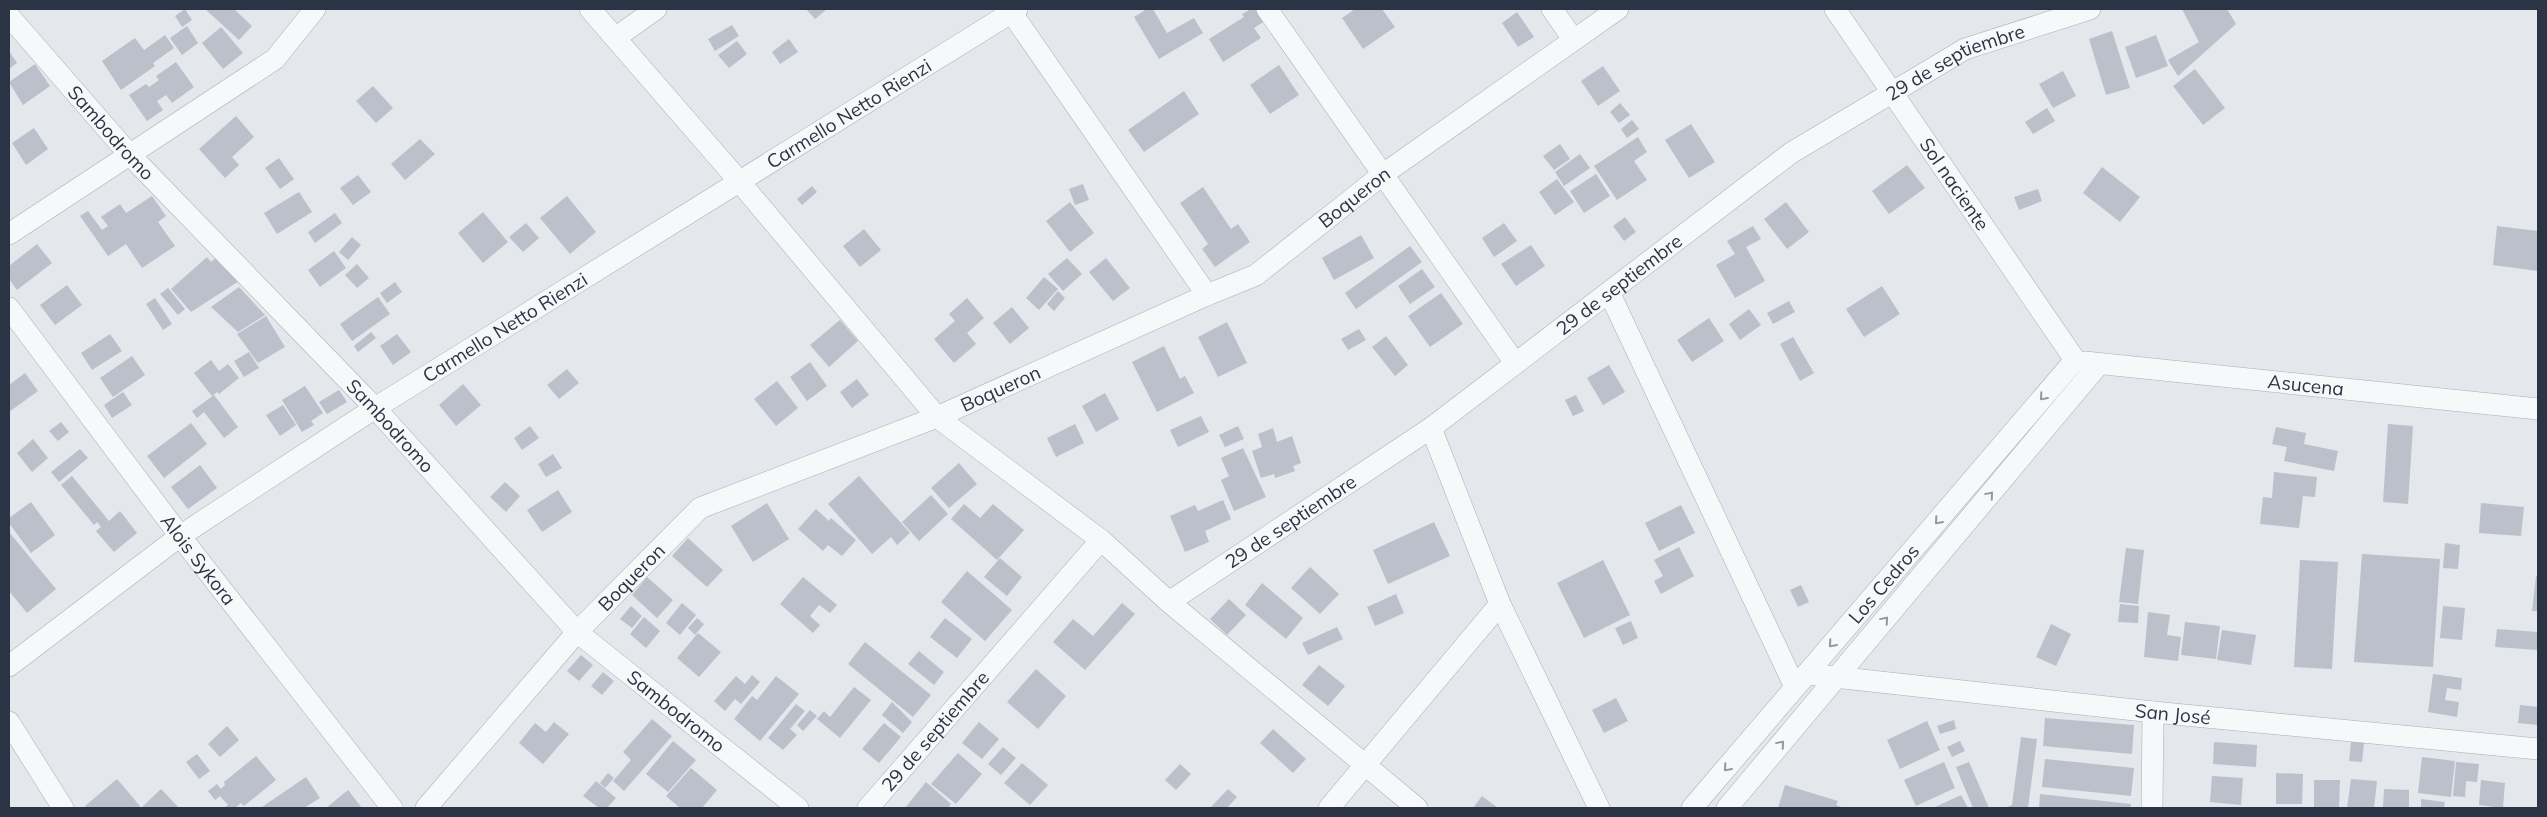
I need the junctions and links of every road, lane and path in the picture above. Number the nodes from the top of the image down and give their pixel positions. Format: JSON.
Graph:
{"nodes":[{"id":1,"x":315,"y":9,"type":"edge"},
{"id":2,"x":590,"y":9,"type":"edge"},
{"id":3,"x":656,"y":9,"type":"edge"},
{"id":4,"x":1267,"y":9,"type":"edge"},
{"id":5,"x":1552,"y":9,"type":"edge"},
{"id":6,"x":1618,"y":9,"type":"edge"},
{"id":7,"x":1835,"y":9,"type":"edge"},
{"id":8,"x":2090,"y":9,"type":"edge"},
{"id":9,"x":1012,"y":10,"type":"edge"},
{"id":10,"x":9,"y":16,"type":"edge"},
{"id":11,"x":615,"y":38,"type":"junction"},
{"id":12,"x":1573,"y":39,"type":"junction"},
{"id":13,"x":1891,"y":93,"type":"junction"},
{"id":14,"x":129,"y":154,"type":"junction"},
{"id":15,"x":1382,"y":175,"type":"junction"},
{"id":16,"x":739,"y":181,"type":"junction"},
{"id":17,"x":9,"y":234,"type":"edge"},
{"id":18,"x":1609,"y":292,"type":"junction"},
{"id":19,"x":1207,"y":295,"type":"junction"},
{"id":20,"x":9,"y":308,"type":"edge"},
{"id":21,"x":2075,"y":360,"type":"junction"},
{"id":22,"x":1515,"y":363,"type":"junction"},
{"id":23,"x":2099,"y":364,"type":"junction"},
{"id":24,"x":375,"y":408,"type":"junction"},
{"id":25,"x":2538,"y":409,"type":"edge"},
{"id":26,"x":937,"y":417,"type":"junction"},
{"id":27,"x":1431,"y":428,"type":"junction"},
{"id":28,"x":180,"y":536,"type":"junction"},
{"id":29,"x":1100,"y":540,"type":"junction"},
{"id":30,"x":1170,"y":602,"type":"junction"},
{"id":31,"x":1500,"y":604,"type":"junction"},
{"id":32,"x":577,"y":632,"type":"junction"},
{"id":33,"x":9,"y":666,"type":"edge"},
{"id":34,"x":1837,"y":677,"type":"junction"},
{"id":35,"x":1801,"y":681,"type":"junction"},
{"id":36,"x":2153,"y":712,"type":"junction"},
{"id":37,"x":9,"y":722,"type":"edge"},
{"id":38,"x":2538,"y":749,"type":"edge"},
{"id":39,"x":1365,"y":766,"type":"junction"},
{"id":40,"x":63,"y":808,"type":"edge"},
{"id":41,"x":392,"y":808,"type":"edge"},
{"id":42,"x":426,"y":808,"type":"edge"},
{"id":43,"x":798,"y":808,"type":"edge"},
{"id":44,"x":868,"y":808,"type":"edge"},
{"id":45,"x":1329,"y":808,"type":"edge"},
{"id":46,"x":1417,"y":808,"type":"edge"},
{"id":47,"x":1599,"y":808,"type":"edge"},
{"id":48,"x":1692,"y":808,"type":"edge"},
{"id":49,"x":1727,"y":808,"type":"edge"},
{"id":50,"x":2152,"y":808,"type":"edge"}],
"edges":[{"from":1,"to":14,"type":"street"},
{"from":2,"to":11,"type":"street"},
{"from":3,"to":11,"type":"street"},
{"from":4,"to":15,"type":"street"},
{"from":5,"to":12,"type":"street"},
{"from":6,"to":12,"type":"street","name":"Boqueron"},
{"from":7,"to":13,"type":"street","name":"Sol naciente"},
{"from":8,"to":13,"type":"street","name":"29 de septiembre"},
{"from":9,"to":16,"type":"street","name":"Carmello Netto Rienzi"},
{"from":9,"to":19,"type":"street"},
{"from":10,"to":14,"type":"street","name":"Sambodromo"},
{"from":11,"to":16,"type":"street"},
{"from":12,"to":15,"type":"street","name":"Boqueron"},
{"from":13,"to":18,"type":"street","name":"29 de septiembre"},
{"from":13,"to":21,"type":"street","name":"Sol naciente"},
{"from":14,"to":17,"type":"street"},
{"from":14,"to":24,"type":"street","name":"Sambodromo"},
{"from":15,"to":19,"type":"street","name":"Boqueron"},
{"from":15,"to":22,"type":"street"},
{"from":16,"to":24,"type":"street","name":"Carmello Netto Rienzi"},
{"from":16,"to":26,"type":"street"},
{"from":18,"to":22,"type":"street","name":"29 de septiembre"},
{"from":18,"to":35,"type":"street"},
{"from":19,"to":26,"type":"street","name":"Boqueron"},
{"from":20,"to":28,"type":"street","name":"Alois Sykora"},
{"from":21,"to":23,"type":"street","name":"Asucena"},
{"from":21,"to":35,"type":"street","name":"Los Cedros","one_way":true},
{"from":22,"to":27,"type":"street","name":"29 de septiembre"},
{"from":23,"to":25,"type":"street","name":"Asucena"},
{"from":34,"to":23,"type":"street","one_way":true},
{"from":24,"to":28,"type":"street","name":"Carmello Netto Rienzi"},
{"from":24,"to":32,"type":"street","name":"Sambodromo"},
{"from":26,"to":29,"type":"street"},
{"from":26,"to":32,"type":"street","name":"Boqueron"},
{"from":27,"to":30,"type":"street","name":"29 de septiembre"},
{"from":27,"to":31,"type":"street"},
{"from":28,"to":33,"type":"street","name":"Carmello Netto Rienzi"},
{"from":28,"to":41,"type":"street","name":"Alois Sykora"},
{"from":29,"to":30,"type":"street"},
{"from":29,"to":44,"type":"street","name":"29 de septiembre"},
{"from":30,"to":39,"type":"street"},
{"from":31,"to":39,"type":"street"},
{"from":31,"to":47,"type":"street"},
{"from":32,"to":42,"type":"street","name":"Boqueron"},
{"from":32,"to":43,"type":"street","name":"Sambodromo"},
{"from":34,"to":35,"type":"street","name":"San José"},
{"from":34,"to":36,"type":"street","name":"San José"},
{"from":49,"to":34,"type":"street","one_way":true},
{"from":35,"to":48,"type":"street","name":"Los Cedros","one_way":true},
{"from":36,"to":38,"type":"street","name":"San José"},
{"from":36,"to":50,"type":"street"},
{"from":37,"to":40,"type":"street"},
{"from":39,"to":45,"type":"street"},
{"from":39,"to":46,"type":"street"}]}
